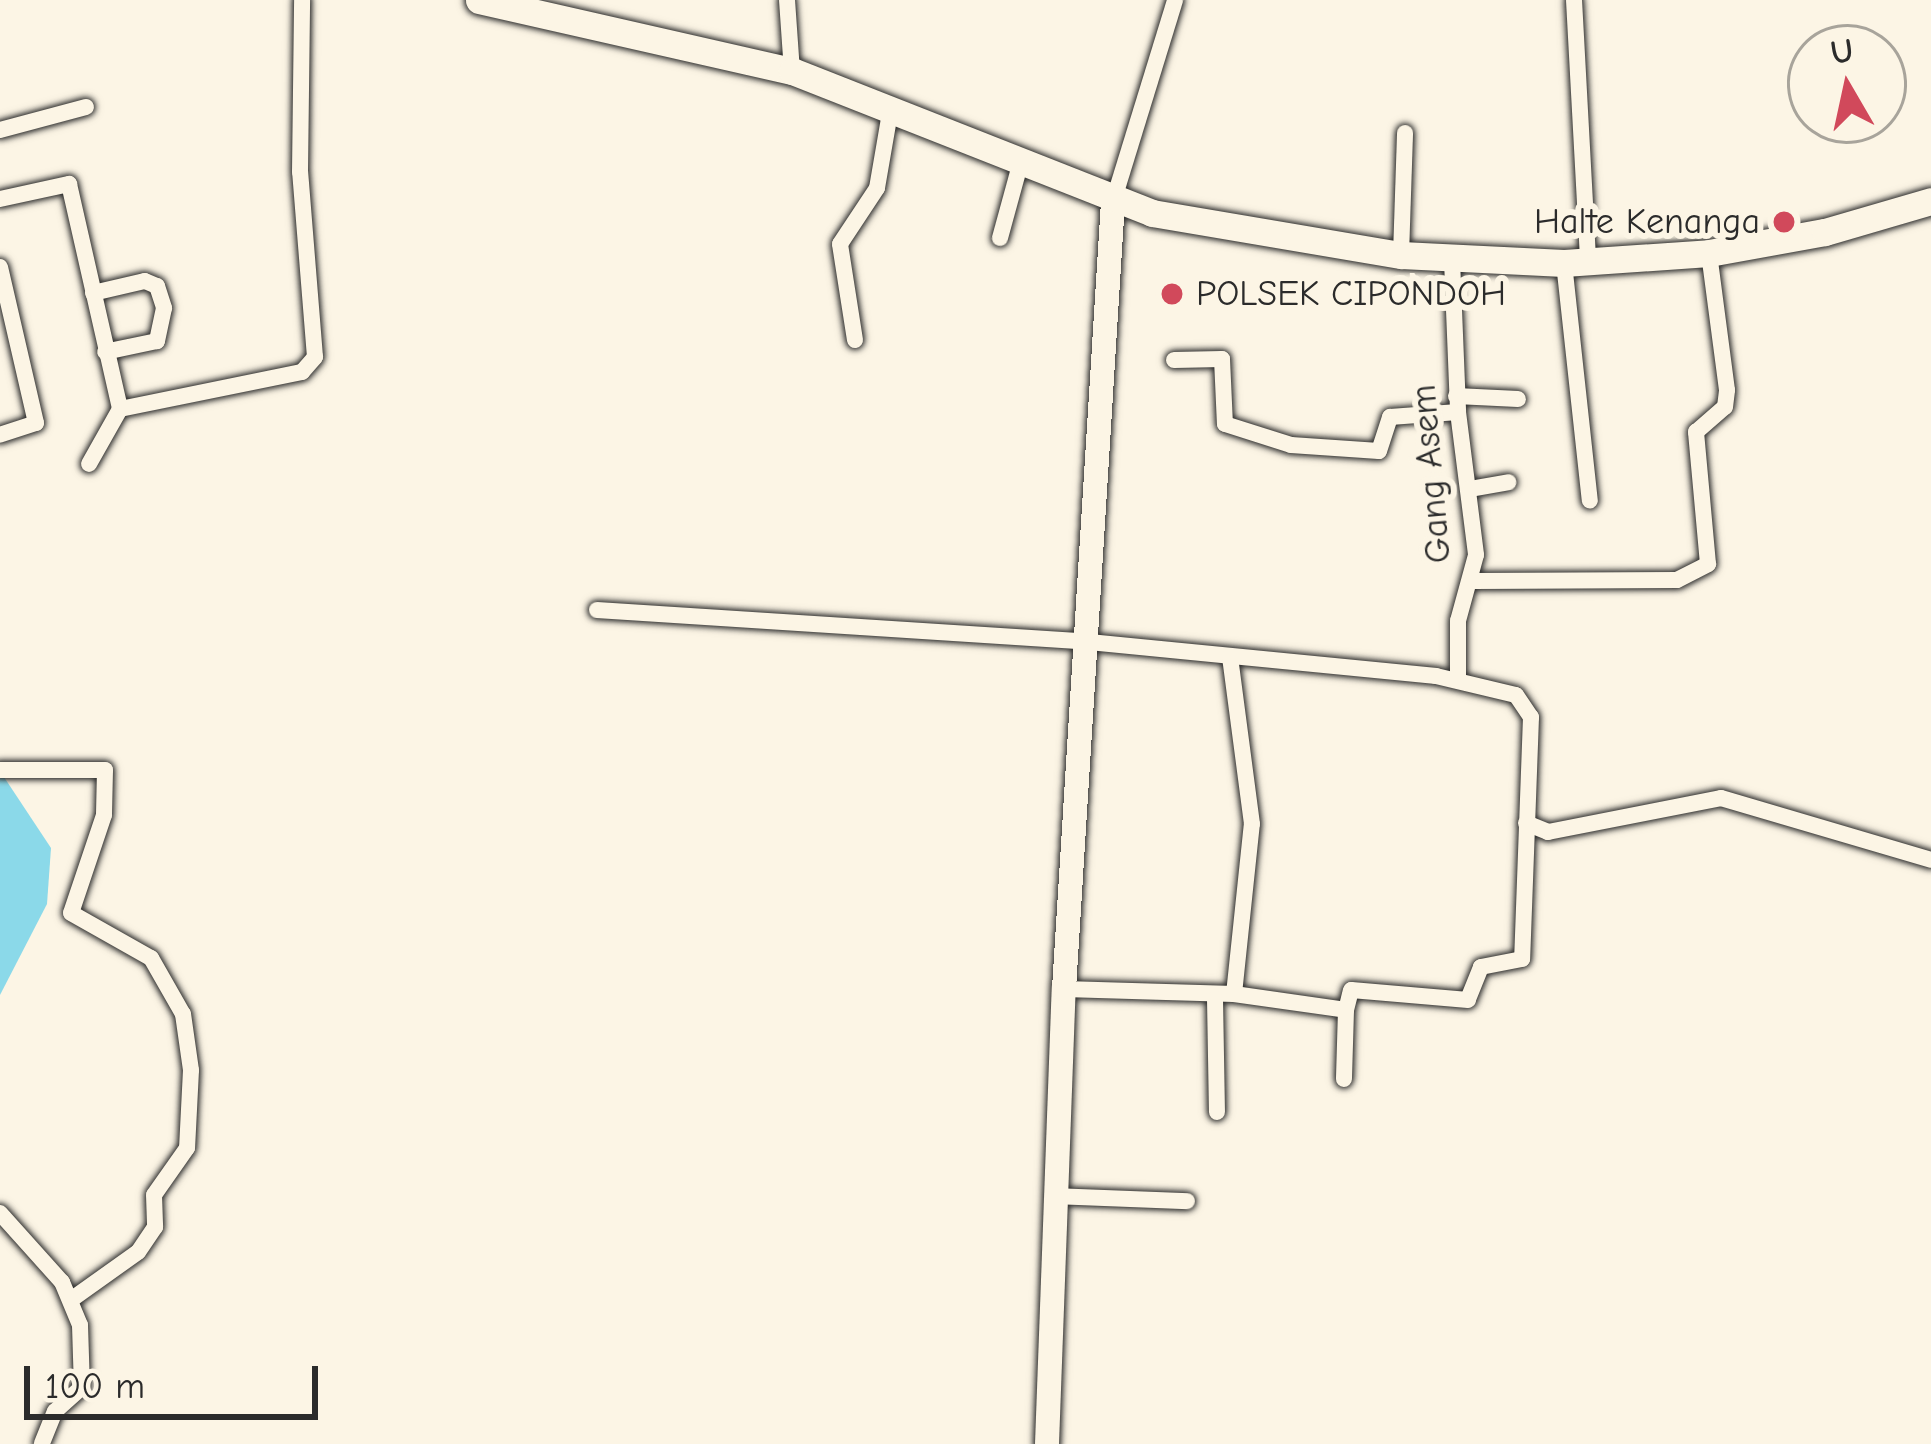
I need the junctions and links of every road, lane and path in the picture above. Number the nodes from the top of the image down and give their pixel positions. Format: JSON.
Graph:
{"nodes":[{"id":1,"x":302,"y":0,"type":"edge"},
{"id":2,"x":787,"y":0,"type":"edge"},
{"id":3,"x":1574,"y":0,"type":"edge"},
{"id":4,"x":493,"y":1,"type":"edge"},
{"id":5,"x":1180,"y":1,"type":"edge"},
{"id":6,"x":792,"y":71,"type":"junction"},
{"id":7,"x":86,"y":107,"type":"dead end"},
{"id":8,"x":891,"y":107,"type":"junction"},
{"id":9,"x":0,"y":130,"type":"edge"},
{"id":10,"x":1405,"y":133,"type":"dead end"},
{"id":11,"x":1020,"y":165,"type":"junction"},
{"id":12,"x":0,"y":199,"type":"edge"},
{"id":13,"x":1931,"y":201,"type":"edge"},
{"id":14,"x":1113,"y":202,"type":"junction"},
{"id":15,"x":1000,"y":238,"type":"dead end"},
{"id":16,"x":1709,"y":253,"type":"junction"},
{"id":17,"x":1402,"y":255,"type":"junction"},
{"id":18,"x":1452,"y":260,"type":"junction"},
{"id":19,"x":1576,"y":262,"type":"junction"},
{"id":20,"x":0,"y":267,"type":"edge"},
{"id":21,"x":93,"y":293,"type":"junction"},
{"id":22,"x":855,"y":340,"type":"dead end"},
{"id":23,"x":105,"y":352,"type":"junction"},
{"id":24,"x":1174,"y":360,"type":"dead end"},
{"id":25,"x":1518,"y":399,"type":"dead end"},
{"id":26,"x":1457,"y":404,"type":"junction"},
{"id":27,"x":119,"y":409,"type":"junction"},
{"id":28,"x":0,"y":435,"type":"edge"},
{"id":29,"x":89,"y":464,"type":"dead end"},
{"id":30,"x":1508,"y":482,"type":"dead end"},
{"id":31,"x":1471,"y":489,"type":"junction"},
{"id":32,"x":1590,"y":501,"type":"dead end"},
{"id":33,"x":1474,"y":581,"type":"junction"},
{"id":34,"x":597,"y":610,"type":"dead end"},
{"id":35,"x":1089,"y":642,"type":"junction"},
{"id":36,"x":1230,"y":656,"type":"junction"},
{"id":37,"x":1458,"y":679,"type":"junction"},
{"id":38,"x":0,"y":770,"type":"edge"},
{"id":39,"x":1526,"y":823,"type":"junction"},
{"id":40,"x":1931,"y":860,"type":"edge"},
{"id":41,"x":1064,"y":989,"type":"junction"},
{"id":42,"x":1234,"y":994,"type":"junction"},
{"id":43,"x":1215,"y":999,"type":"junction"},
{"id":44,"x":1346,"y":1010,"type":"junction"},
{"id":45,"x":1343,"y":1079,"type":"dead end"},
{"id":46,"x":1217,"y":1112,"type":"dead end"},
{"id":47,"x":1054,"y":1196,"type":"junction"},
{"id":48,"x":1186,"y":1201,"type":"dead end"},
{"id":49,"x":0,"y":1213,"type":"edge"},
{"id":50,"x":72,"y":1299,"type":"junction"},
{"id":51,"x":42,"y":1444,"type":"edge"},
{"id":52,"x":1047,"y":1444,"type":"edge"}],
"edges":[{"from":1,"to":27,"type":"street"},
{"from":2,"to":6,"type":"street"},
{"from":3,"to":19,"type":"street"},
{"from":4,"to":6,"type":"main road"},
{"from":5,"to":14,"type":"street"},
{"from":6,"to":8,"type":"main road"},
{"from":7,"to":9,"type":"street"},
{"from":8,"to":11,"type":"main road"},
{"from":8,"to":22,"type":"street"},
{"from":10,"to":17,"type":"street"},
{"from":11,"to":14,"type":"main road"},
{"from":11,"to":15,"type":"street"},
{"from":12,"to":21,"type":"street"},
{"from":13,"to":16,"type":"main road"},
{"from":14,"to":17,"type":"main road"},
{"from":14,"to":35,"type":"street"},
{"from":16,"to":19,"type":"main road"},
{"from":16,"to":33,"type":"street"},
{"from":17,"to":18,"type":"main road"},
{"from":18,"to":19,"type":"main road"},
{"from":18,"to":26,"type":"street","name":"Gang Asem"},
{"from":19,"to":32,"type":"street"},
{"from":20,"to":28,"type":"street"},
{"from":21,"to":23,"type":"street"},
{"from":21,"to":23,"type":"street"},
{"from":23,"to":27,"type":"street"},
{"from":24,"to":26,"type":"street"},
{"from":25,"to":26,"type":"street"},
{"from":26,"to":31,"type":"street","name":"Gang Asem"},
{"from":27,"to":29,"type":"street"},
{"from":30,"to":31,"type":"street"},
{"from":31,"to":33,"type":"street","name":"Gang Asem"},
{"from":33,"to":37,"type":"street","name":"Gang Asem"},
{"from":34,"to":35,"type":"street"},
{"from":35,"to":36,"type":"street"},
{"from":35,"to":41,"type":"street"},
{"from":36,"to":37,"type":"street"},
{"from":36,"to":42,"type":"street"},
{"from":37,"to":39,"type":"street"},
{"from":38,"to":50,"type":"street"},
{"from":39,"to":40,"type":"street"},
{"from":39,"to":44,"type":"street"},
{"from":41,"to":43,"type":"street"},
{"from":41,"to":47,"type":"street"},
{"from":42,"to":43,"type":"street"},
{"from":42,"to":44,"type":"street"},
{"from":43,"to":46,"type":"street"},
{"from":44,"to":45,"type":"street"},
{"from":47,"to":48,"type":"street"},
{"from":47,"to":52,"type":"street"},
{"from":49,"to":50,"type":"street"},
{"from":50,"to":51,"type":"street"}]}
